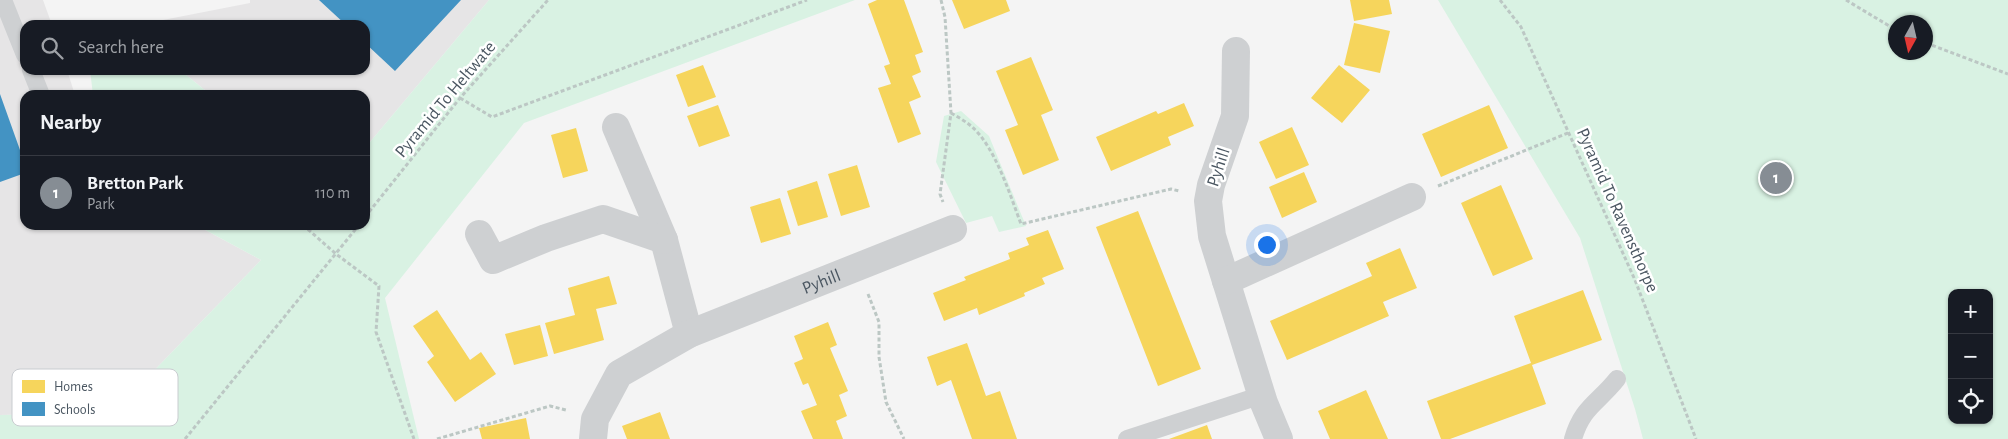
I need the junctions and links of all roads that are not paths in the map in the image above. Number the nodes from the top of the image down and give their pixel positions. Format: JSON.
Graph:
{"nodes":[{"id":1,"x":3,"y":0,"type":"edge"},
{"id":2,"x":20,"y":42,"type":"edge"},
{"id":3,"x":1236,"y":51,"type":"dead end"},
{"id":4,"x":33,"y":75,"type":"edge"},
{"id":5,"x":39,"y":90,"type":"edge"},
{"id":6,"x":616,"y":126,"type":"dead end"},
{"id":7,"x":1412,"y":197,"type":"road end"},
{"id":8,"x":952,"y":229,"type":"road end"},
{"id":9,"x":478,"y":234,"type":"dead end"},
{"id":10,"x":664,"y":240,"type":"junction"},
{"id":11,"x":1226,"y":281,"type":"junction"},
{"id":12,"x":689,"y":334,"type":"junction"},
{"id":13,"x":1618,"y":379,"type":"dead end"},
{"id":14,"x":1262,"y":395,"type":"junction"},
{"id":15,"x":594,"y":429,"type":"edge"},
{"id":16,"x":1127,"y":439,"type":"edge"},
{"id":17,"x":1279,"y":439,"type":"edge"},
{"id":18,"x":1573,"y":439,"type":"edge"}],
"edges":[{"from":1,"to":2,"type":"lane"},
{"from":3,"to":11,"type":"street","name":"Pyhill"},
{"from":4,"to":5,"type":"lane"},
{"from":6,"to":10,"type":"street"},
{"from":7,"to":11,"type":"street"},
{"from":8,"to":12,"type":"street","name":"Pyhill"},
{"from":9,"to":10,"type":"street"},
{"from":10,"to":12,"type":"street"},
{"from":11,"to":14,"type":"street","name":"Pyhill"},
{"from":12,"to":15,"type":"street","name":"Pyhill"},
{"from":13,"to":18,"type":"lane"},
{"from":14,"to":16,"type":"lane"},
{"from":14,"to":17,"type":"street","name":"Pyhill"}]}
